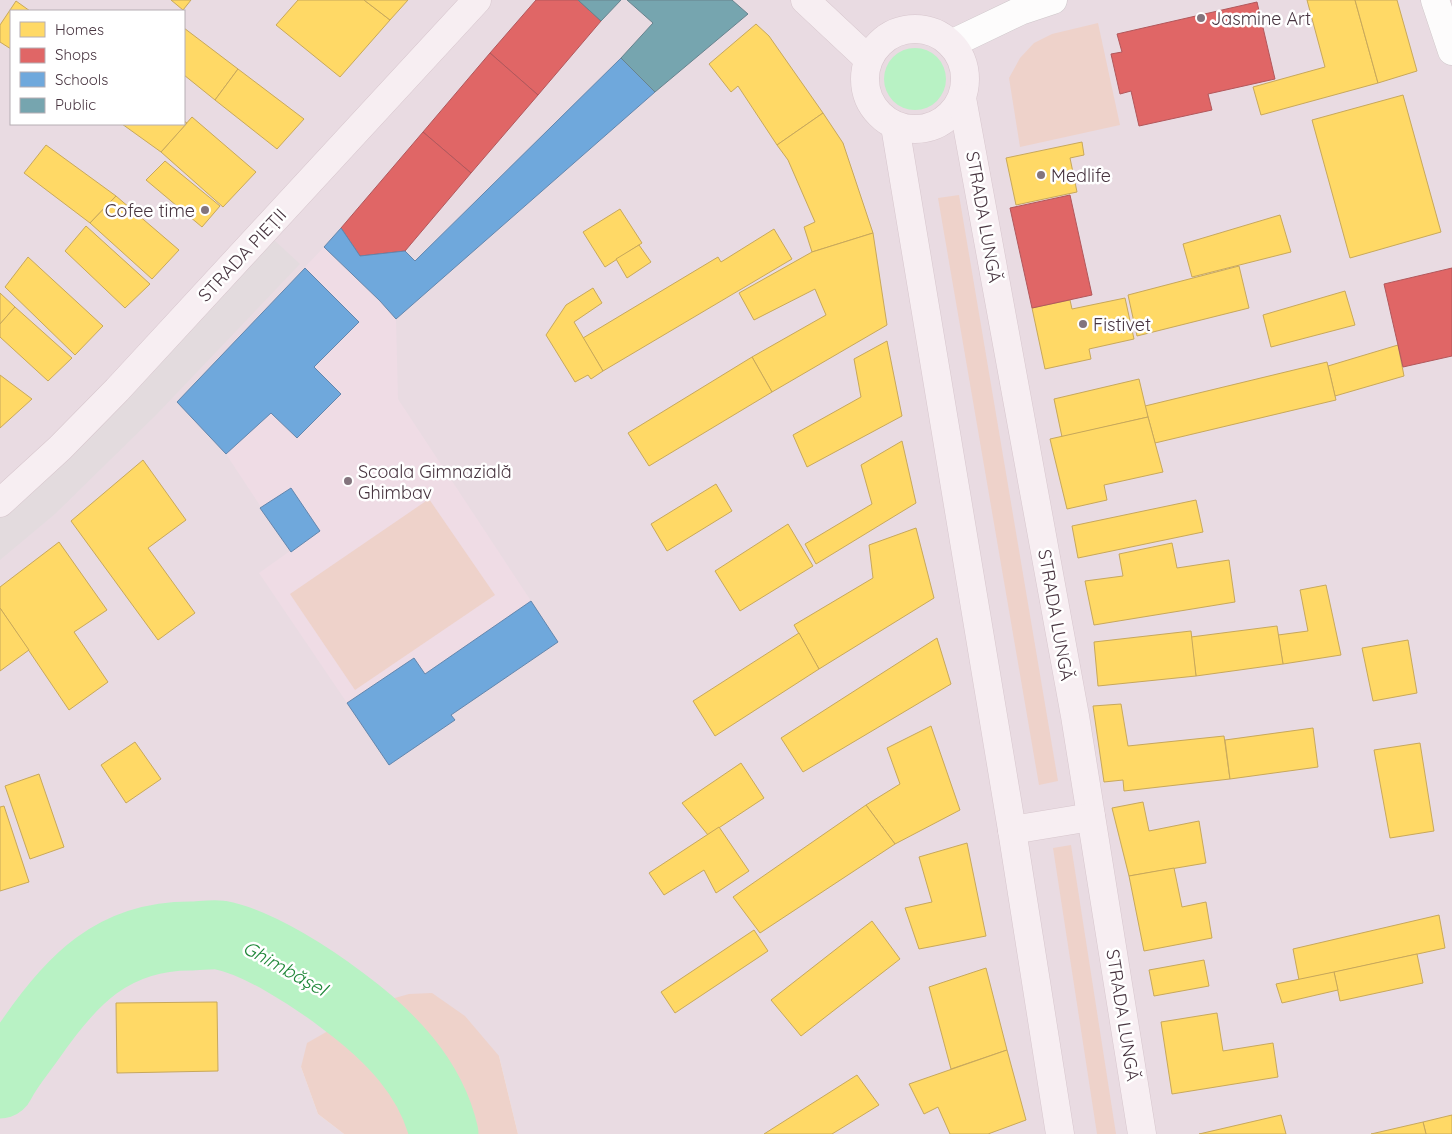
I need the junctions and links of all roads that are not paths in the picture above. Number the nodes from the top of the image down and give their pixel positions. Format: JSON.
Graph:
{"nodes":[{"id":1,"x":477,"y":0,"type":"edge"},
{"id":2,"x":805,"y":0,"type":"edge"},
{"id":3,"x":1053,"y":0,"type":"edge"},
{"id":4,"x":1435,"y":0,"type":"edge"},
{"id":5,"x":951,"y":44,"type":"junction"},
{"id":6,"x":1452,"y":51,"type":"edge"},
{"id":7,"x":868,"y":59,"type":"junction"},
{"id":8,"x":962,"y":98,"type":"junction"},
{"id":9,"x":895,"y":126,"type":"junction"},
{"id":10,"x":0,"y":503,"type":"edge"},
{"id":11,"x":1092,"y":817,"type":"junction"},
{"id":12,"x":1012,"y":830,"type":"junction"},
{"id":13,"x":1060,"y":1134,"type":"edge"},
{"id":14,"x":1142,"y":1134,"type":"edge"}],
"edges":[{"from":1,"to":10,"type":"street","name":"STRADA PIEȚII"},
{"from":2,"to":7,"type":"street"},
{"from":3,"to":5,"type":"street"},
{"from":4,"to":6,"type":"street"},
{"from":5,"to":7,"type":"street"},
{"from":5,"to":8,"type":"street"},
{"from":7,"to":9,"type":"street"},
{"from":8,"to":9,"type":"street"},
{"from":8,"to":11,"type":"street","name":"STRADA LUNGĂ"},
{"from":9,"to":12,"type":"street"},
{"from":11,"to":12,"type":"street"},
{"from":11,"to":14,"type":"street","name":"STRADA LUNGĂ"},
{"from":12,"to":13,"type":"street"}]}
